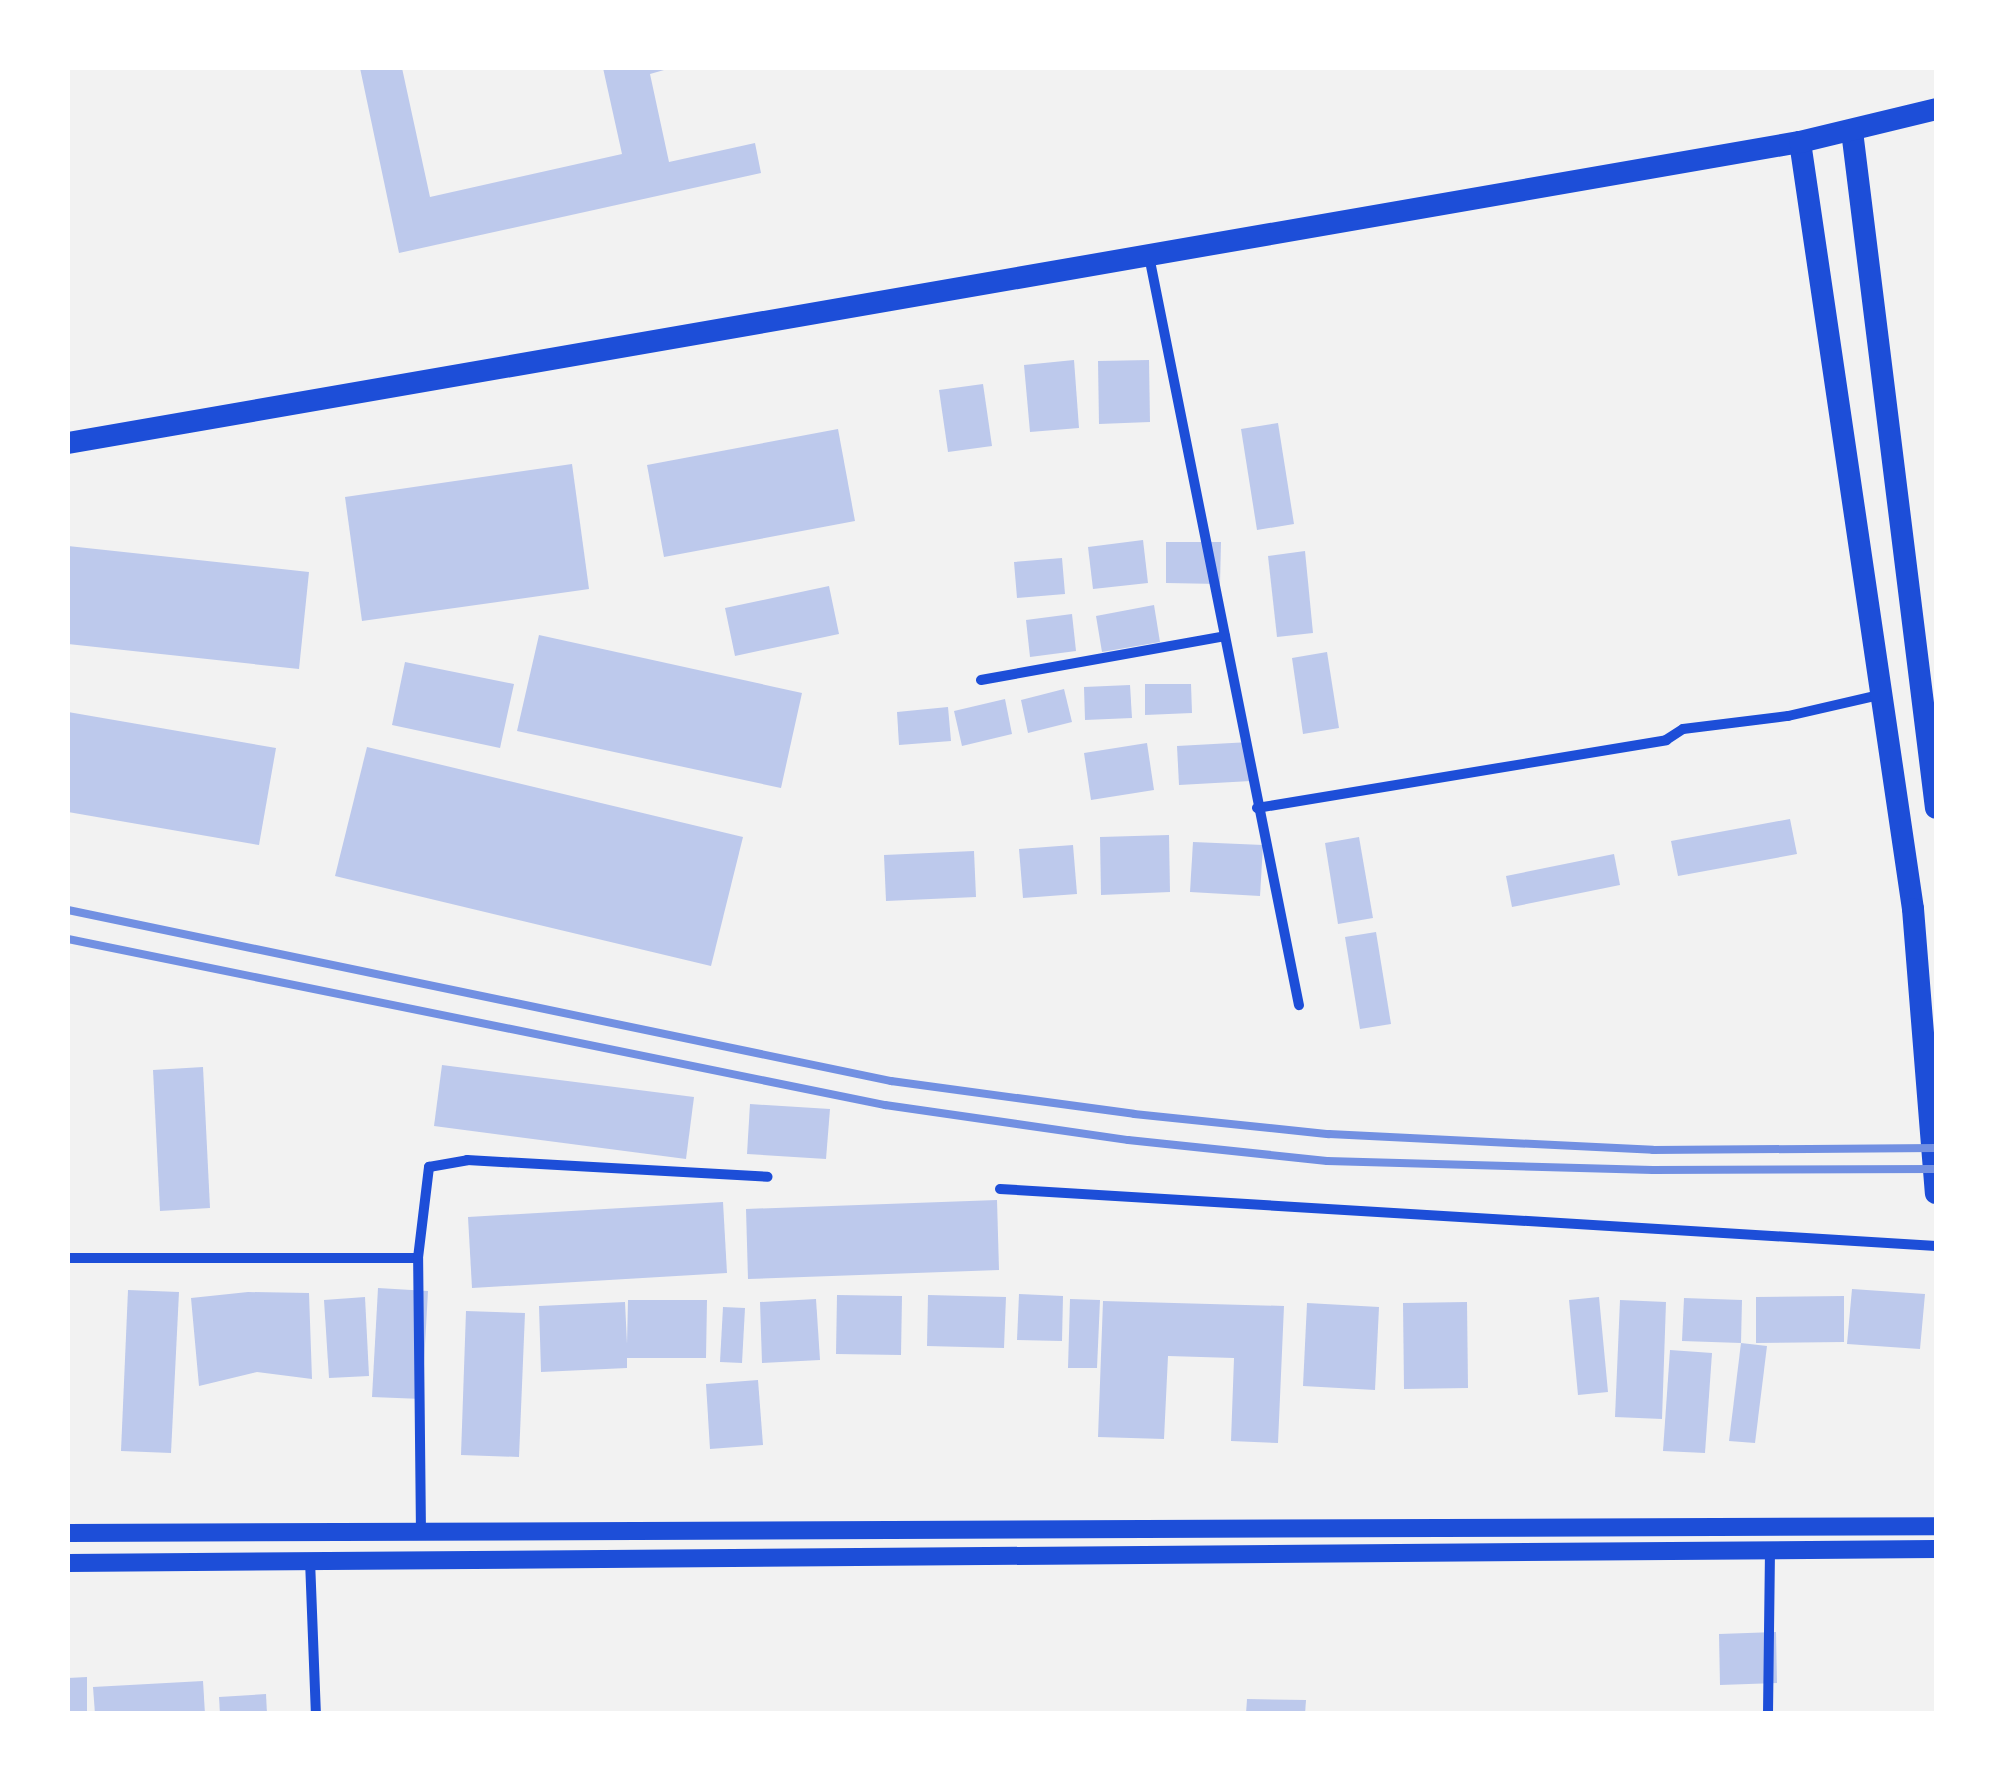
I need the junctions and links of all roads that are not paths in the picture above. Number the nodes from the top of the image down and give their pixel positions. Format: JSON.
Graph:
{"nodes":[{"id":1,"x":1936,"y":109,"type":"edge"},
{"id":2,"x":1852,"y":131,"type":"junction"},
{"id":3,"x":1800,"y":142,"type":"junction"},
{"id":4,"x":1149,"y":255,"type":"junction"},
{"id":5,"x":68,"y":443,"type":"edge"},
{"id":6,"x":1225,"y":636,"type":"junction"},
{"id":7,"x":981,"y":680,"type":"dead end"},
{"id":8,"x":1882,"y":694,"type":"junction"},
{"id":9,"x":1258,"y":808,"type":"junction"},
{"id":10,"x":1936,"y":808,"type":"edge"},
{"id":11,"x":1299,"y":1006,"type":"dead end"},
{"id":12,"x":768,"y":1176,"type":"dead end"},
{"id":13,"x":1000,"y":1189,"type":"dead end"},
{"id":14,"x":1936,"y":1193,"type":"edge"},
{"id":15,"x":1936,"y":1246,"type":"edge"},
{"id":16,"x":68,"y":1258,"type":"edge"},
{"id":17,"x":418,"y":1258,"type":"junction"},
{"id":18,"x":1936,"y":1526,"type":"edge"},
{"id":19,"x":68,"y":1534,"type":"edge"},
{"id":20,"x":421,"y":1534,"type":"junction"},
{"id":21,"x":1770,"y":1547,"type":"junction"},
{"id":22,"x":1936,"y":1549,"type":"edge"},
{"id":23,"x":310,"y":1559,"type":"junction"},
{"id":24,"x":68,"y":1563,"type":"edge"},
{"id":25,"x":316,"y":1714,"type":"edge"},
{"id":26,"x":1768,"y":1714,"type":"edge"}],
"edges":[{"from":1,"to":2,"type":"main road"},
{"from":2,"to":3,"type":"main road"},
{"from":2,"to":10,"type":"main road"},
{"from":3,"to":4,"type":"main road"},
{"from":3,"to":8,"type":"main road"},
{"from":4,"to":5,"type":"main road"},
{"from":4,"to":6,"type":"street"},
{"from":6,"to":7,"type":"street"},
{"from":6,"to":9,"type":"street"},
{"from":8,"to":9,"type":"street"},
{"from":8,"to":14,"type":"main road"},
{"from":9,"to":11,"type":"street"},
{"from":12,"to":17,"type":"street"},
{"from":13,"to":15,"type":"street"},
{"from":16,"to":17,"type":"street"},
{"from":17,"to":20,"type":"street"},
{"from":18,"to":20,"type":"street"},
{"from":19,"to":20,"type":"street"},
{"from":21,"to":22,"type":"street"},
{"from":21,"to":23,"type":"street"},
{"from":21,"to":26,"type":"street"},
{"from":23,"to":24,"type":"street"},
{"from":23,"to":25,"type":"street"}]}
